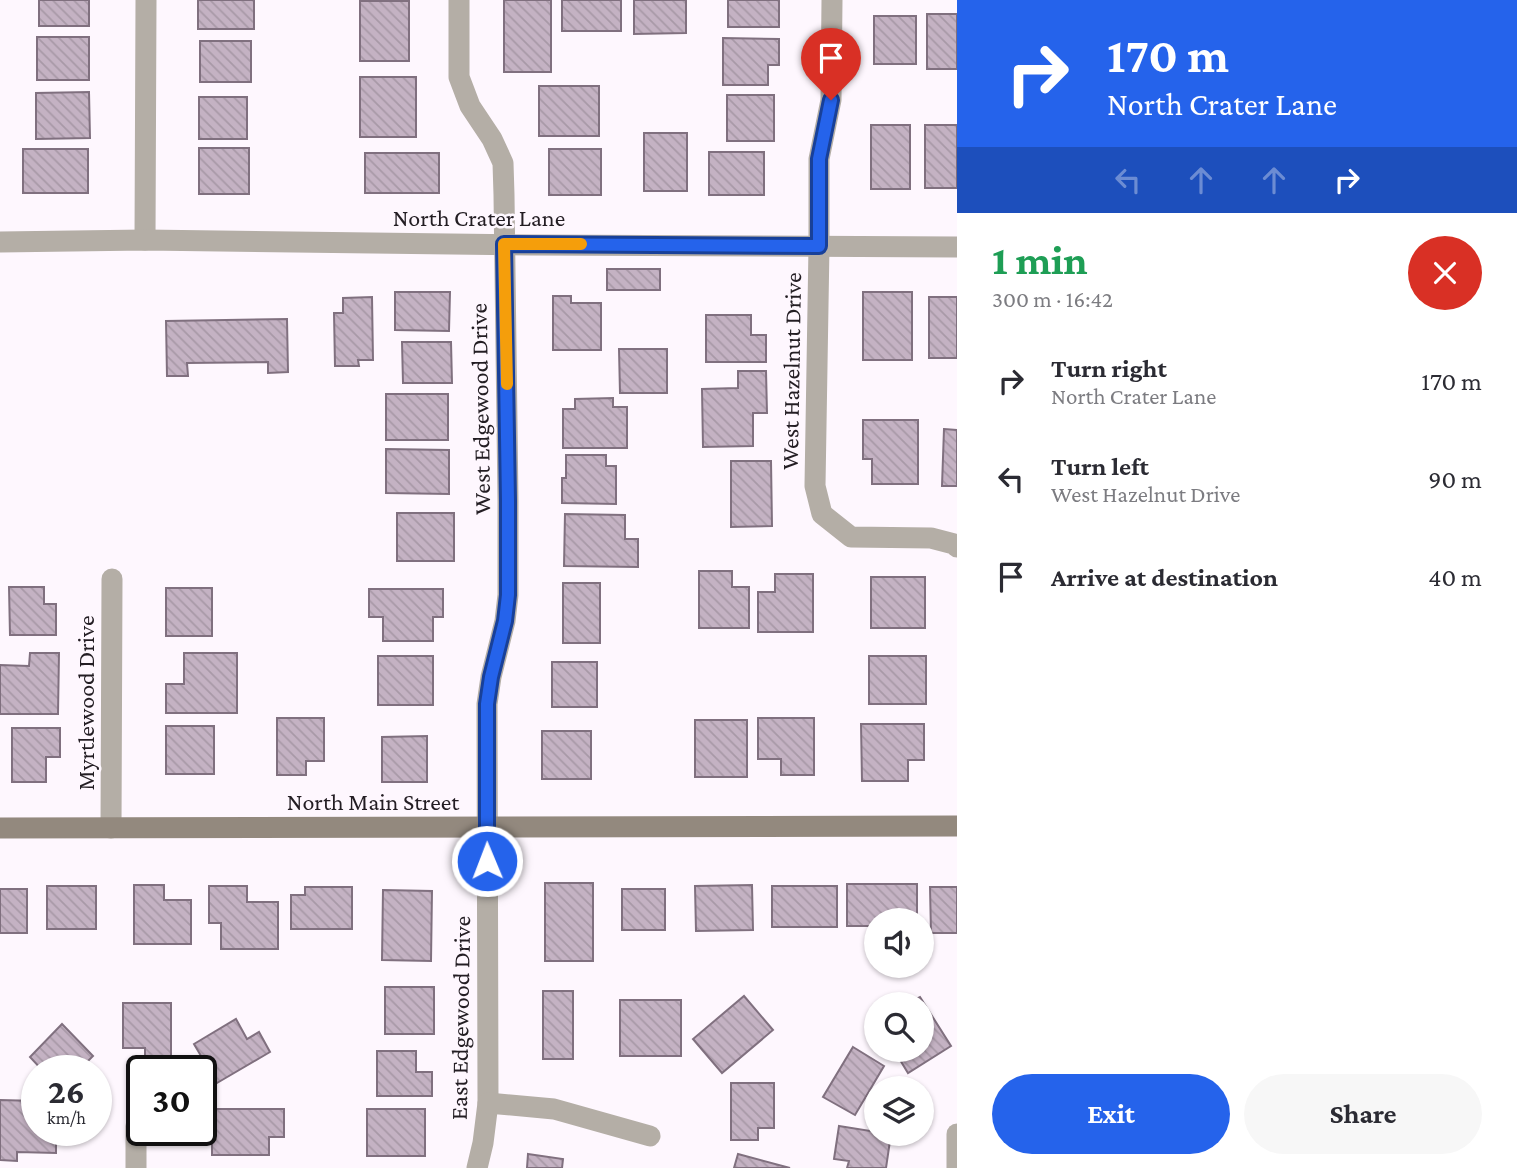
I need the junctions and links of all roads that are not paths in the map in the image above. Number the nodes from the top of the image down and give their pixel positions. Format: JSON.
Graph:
{"nodes":[{"id":1,"x":146,"y":0,"type":"edge"},
{"id":2,"x":459,"y":0,"type":"edge"},
{"id":3,"x":832,"y":0,"type":"edge"},
{"id":4,"x":145,"y":240,"type":"junction"},
{"id":5,"x":0,"y":242,"type":"edge"},
{"id":6,"x":504,"y":244,"type":"junction"},
{"id":7,"x":819,"y":246,"type":"junction"},
{"id":8,"x":957,"y":247,"type":"edge"},
{"id":9,"x":957,"y":547,"type":"edge"},
{"id":10,"x":112,"y":579,"type":"dead end"},
{"id":11,"x":957,"y":826,"type":"edge"},
{"id":12,"x":487,"y":827,"type":"junction"},
{"id":13,"x":0,"y":828,"type":"edge"},
{"id":14,"x":111,"y":828,"type":"junction"},
{"id":15,"x":488,"y":1103,"type":"junction"},
{"id":16,"x":957,"y":1134,"type":"edge"},
{"id":17,"x":650,"y":1136,"type":"dead end"},
{"id":18,"x":136,"y":1146,"type":"edge"},
{"id":19,"x":136,"y":1168,"type":"edge"},
{"id":20,"x":477,"y":1168,"type":"edge"},
{"id":21,"x":957,"y":1168,"type":"edge"}],
"edges":[{"from":1,"to":4,"type":"street"},
{"from":2,"to":6,"type":"street","name":"West Edgewood Drive"},
{"from":3,"to":7,"type":"street","name":"West Hazelnut Drive"},
{"from":4,"to":5,"type":"street","name":"North Crater Lane"},
{"from":4,"to":6,"type":"street","name":"North Crater Lane"},
{"from":6,"to":7,"type":"street","name":"North Crater Lane"},
{"from":6,"to":12,"type":"street","name":"West Edgewood Drive"},
{"from":7,"to":8,"type":"street","name":"North Crater Lane"},
{"from":7,"to":9,"type":"street","name":"West Hazelnut Drive"},
{"from":10,"to":14,"type":"street","name":"Myrtlewood Drive"},
{"from":11,"to":12,"type":"street","name":"North Main Street"},
{"from":12,"to":14,"type":"street","name":"North Main Street"},
{"from":12,"to":15,"type":"street","name":"East Edgewood Drive"},
{"from":13,"to":14,"type":"street","name":"North Main Street"},
{"from":15,"to":17,"type":"street"},
{"from":15,"to":20,"type":"street","name":"East Edgewood Drive"},
{"from":16,"to":21,"type":"street"},
{"from":18,"to":19,"type":"street"}]}
